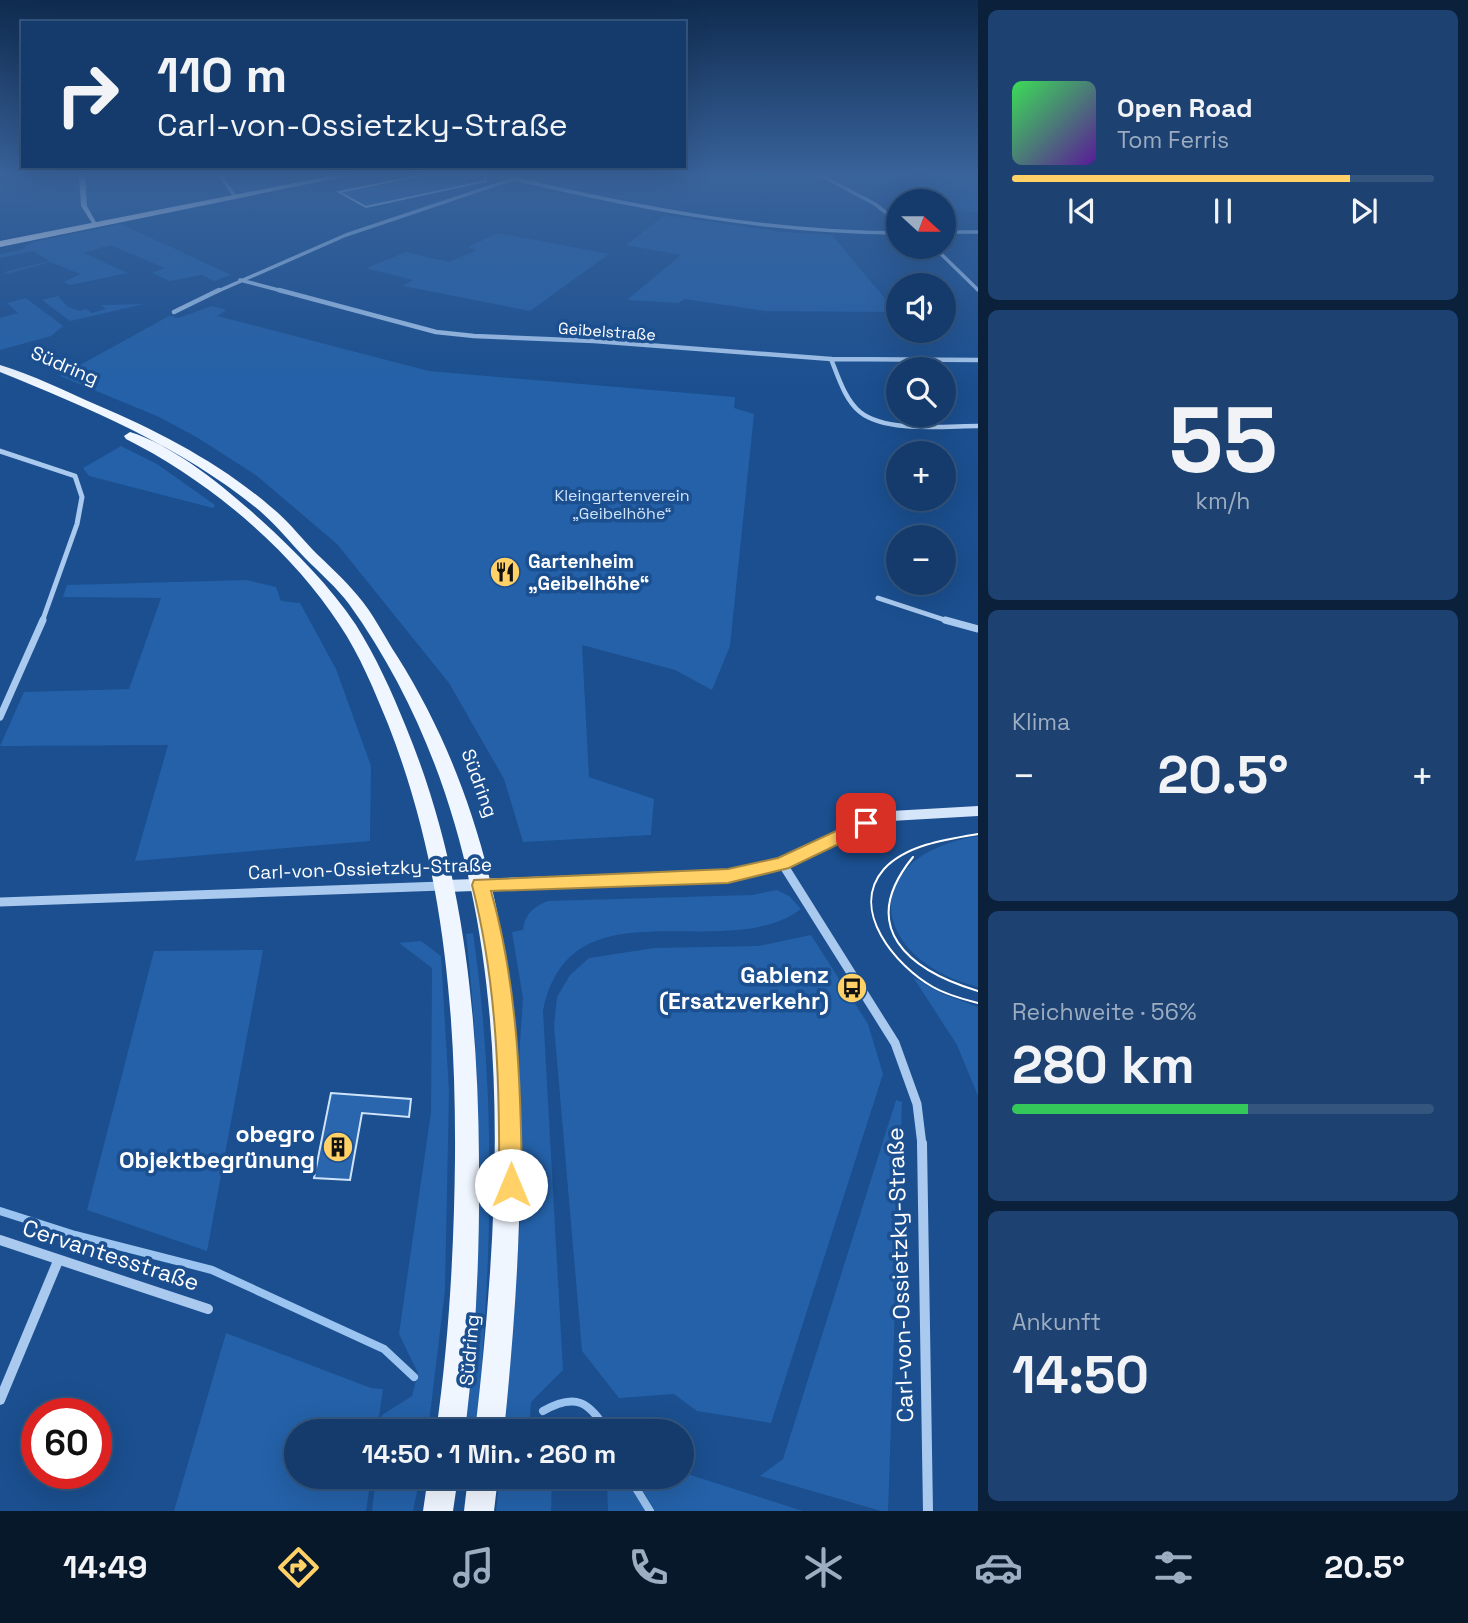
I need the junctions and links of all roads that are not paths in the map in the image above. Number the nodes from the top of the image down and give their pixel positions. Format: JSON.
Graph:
{"nodes":[{"id":1,"x":319,"y":246,"type":"edge"},
{"id":2,"x":946,"y":259,"type":"edge"},
{"id":3,"x":240,"y":280,"type":"junction"},
{"id":4,"x":978,"y":290,"type":"edge"},
{"id":5,"x":174,"y":312,"type":"dead end"},
{"id":6,"x":831,"y":359,"type":"junction"},
{"id":7,"x":978,"y":360,"type":"edge"},
{"id":8,"x":0,"y":368,"type":"edge"},
{"id":9,"x":0,"y":378,"type":"edge"},
{"id":10,"x":978,"y":426,"type":"edge"},
{"id":11,"x":0,"y":452,"type":"edge"},
{"id":12,"x":878,"y":598,"type":"dead end"},
{"id":13,"x":978,"y":629,"type":"edge"},
{"id":14,"x":0,"y":717,"type":"edge"},
{"id":15,"x":978,"y":811,"type":"edge"},
{"id":16,"x":782,"y":863,"type":"junction"},
{"id":17,"x":481,"y":885,"type":"junction"},
{"id":18,"x":446,"y":886,"type":"junction"},
{"id":19,"x":0,"y":902,"type":"edge"},
{"id":20,"x":0,"y":1240,"type":"edge"},
{"id":21,"x":58,"y":1261,"type":"junction"},
{"id":22,"x":208,"y":1309,"type":"dead end"},
{"id":23,"x":0,"y":1400,"type":"edge"},
{"id":24,"x":451,"y":1419,"type":"edge"},
{"id":25,"x":490,"y":1419,"type":"edge"},
{"id":26,"x":441,"y":1489,"type":"edge"},
{"id":27,"x":482,"y":1489,"type":"edge"},
{"id":28,"x":438,"y":1511,"type":"edge"},
{"id":29,"x":479,"y":1511,"type":"edge"},
{"id":30,"x":928,"y":1511,"type":"edge"}],
"edges":[{"from":1,"to":3,"type":"street"},
{"from":2,"to":4,"type":"street"},
{"from":3,"to":5,"type":"street"},
{"from":3,"to":6,"type":"street","name":"Geibelstraße"},
{"from":6,"to":7,"type":"street","name":"Geibelstraße"},
{"from":6,"to":10,"type":"street"},
{"from":8,"to":17,"type":"main road","name":"Südring"},
{"from":9,"to":18,"type":"main road","name":"Südring"},
{"from":11,"to":14,"type":"street"},
{"from":12,"to":13,"type":"street"},
{"from":15,"to":16,"type":"street","name":"Carl-von-Ossietzky-Straße"},
{"from":16,"to":17,"type":"street","name":"Carl-von-Ossietzky-Straße"},
{"from":16,"to":30,"type":"street","name":"Carl-von-Ossietzky-Straße"},
{"from":17,"to":18,"type":"street","name":"Carl-von-Ossietzky-Straße"},
{"from":17,"to":25,"type":"main road","name":"Südring"},
{"from":18,"to":19,"type":"street","name":"Carl-von-Ossietzky-Straße"},
{"from":18,"to":24,"type":"main road","name":"Südring"},
{"from":20,"to":21,"type":"street","name":"Cervantesstraße"},
{"from":21,"to":22,"type":"street","name":"Cervantesstraße"},
{"from":21,"to":23,"type":"street"},
{"from":26,"to":28,"type":"main road"},
{"from":27,"to":29,"type":"main road"}]}
